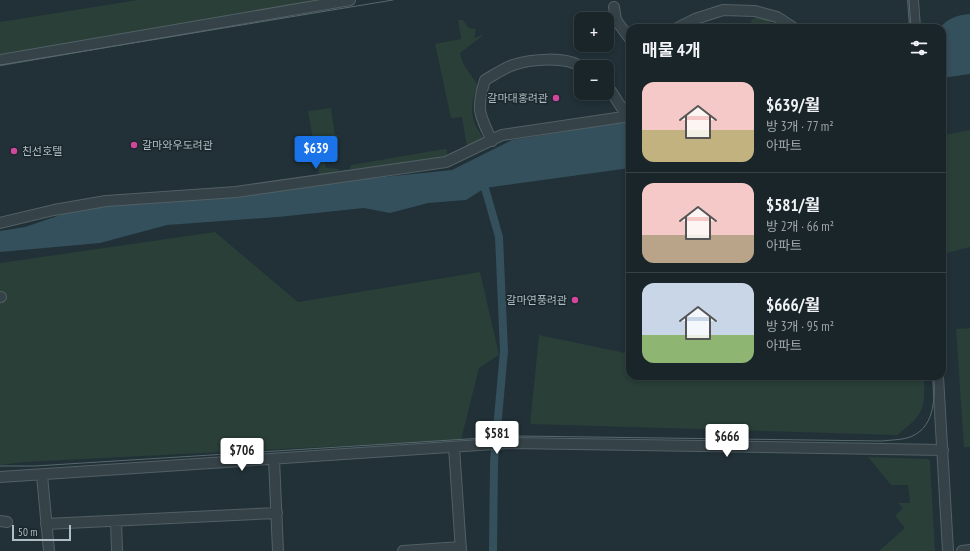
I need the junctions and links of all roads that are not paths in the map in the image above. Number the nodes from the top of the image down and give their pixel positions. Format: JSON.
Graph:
{"nodes":[{"id":1,"x":350,"y":0,"type":"edge"},
{"id":2,"x":913,"y":0,"type":"edge"},
{"id":3,"x":614,"y":7,"type":"dead end"},
{"id":4,"x":684,"y":24,"type":"edge"},
{"id":5,"x":788,"y":24,"type":"edge"},
{"id":6,"x":915,"y":24,"type":"edge"},
{"id":7,"x":626,"y":34,"type":"edge"},
{"id":8,"x":0,"y":60,"type":"edge"},
{"id":9,"x":574,"y":62,"type":"edge"},
{"id":10,"x":614,"y":95,"type":"edge"},
{"id":11,"x":626,"y":112,"type":"edge"},
{"id":12,"x":626,"y":116,"type":"edge"},
{"id":13,"x":492,"y":141,"type":"junction"},
{"id":14,"x":0,"y":223,"type":"edge"},
{"id":15,"x":938,"y":380,"type":"edge"},
{"id":16,"x":454,"y":447,"type":"junction"},
{"id":17,"x":943,"y":450,"type":"junction"},
{"id":18,"x":274,"y":459,"type":"junction"},
{"id":19,"x":42,"y":475,"type":"junction"},
{"id":20,"x":0,"y":477,"type":"edge"},
{"id":21,"x":277,"y":513,"type":"junction"},
{"id":22,"x":116,"y":521,"type":"junction"},
{"id":23,"x":46,"y":524,"type":"junction"},
{"id":24,"x":461,"y":549,"type":"edge"},
{"id":25,"x":970,"y":550,"type":"edge"},
{"id":26,"x":49,"y":551,"type":"edge"},
{"id":27,"x":117,"y":551,"type":"edge"},
{"id":28,"x":278,"y":551,"type":"edge"},
{"id":29,"x":403,"y":551,"type":"edge"},
{"id":30,"x":948,"y":551,"type":"edge"},
{"id":31,"x":962,"y":551,"type":"edge"}],
"edges":[{"from":1,"to":8,"type":"street"},
{"from":2,"to":6,"type":"street"},
{"from":3,"to":7,"type":"street"},
{"from":4,"to":5,"type":"street"},
{"from":9,"to":13,"type":"street"},
{"from":10,"to":11,"type":"street"},
{"from":12,"to":13,"type":"street"},
{"from":13,"to":14,"type":"street"},
{"from":15,"to":17,"type":"street"},
{"from":16,"to":17,"type":"street"},
{"from":16,"to":18,"type":"street"},
{"from":16,"to":24,"type":"street"},
{"from":17,"to":30,"type":"street"},
{"from":18,"to":19,"type":"street"},
{"from":18,"to":21,"type":"street"},
{"from":19,"to":20,"type":"street"},
{"from":19,"to":23,"type":"street"},
{"from":21,"to":22,"type":"street"},
{"from":21,"to":28,"type":"street"},
{"from":22,"to":23,"type":"street"},
{"from":22,"to":27,"type":"street"},
{"from":23,"to":26,"type":"street"},
{"from":24,"to":29,"type":"street"},
{"from":25,"to":31,"type":"street"}]}
